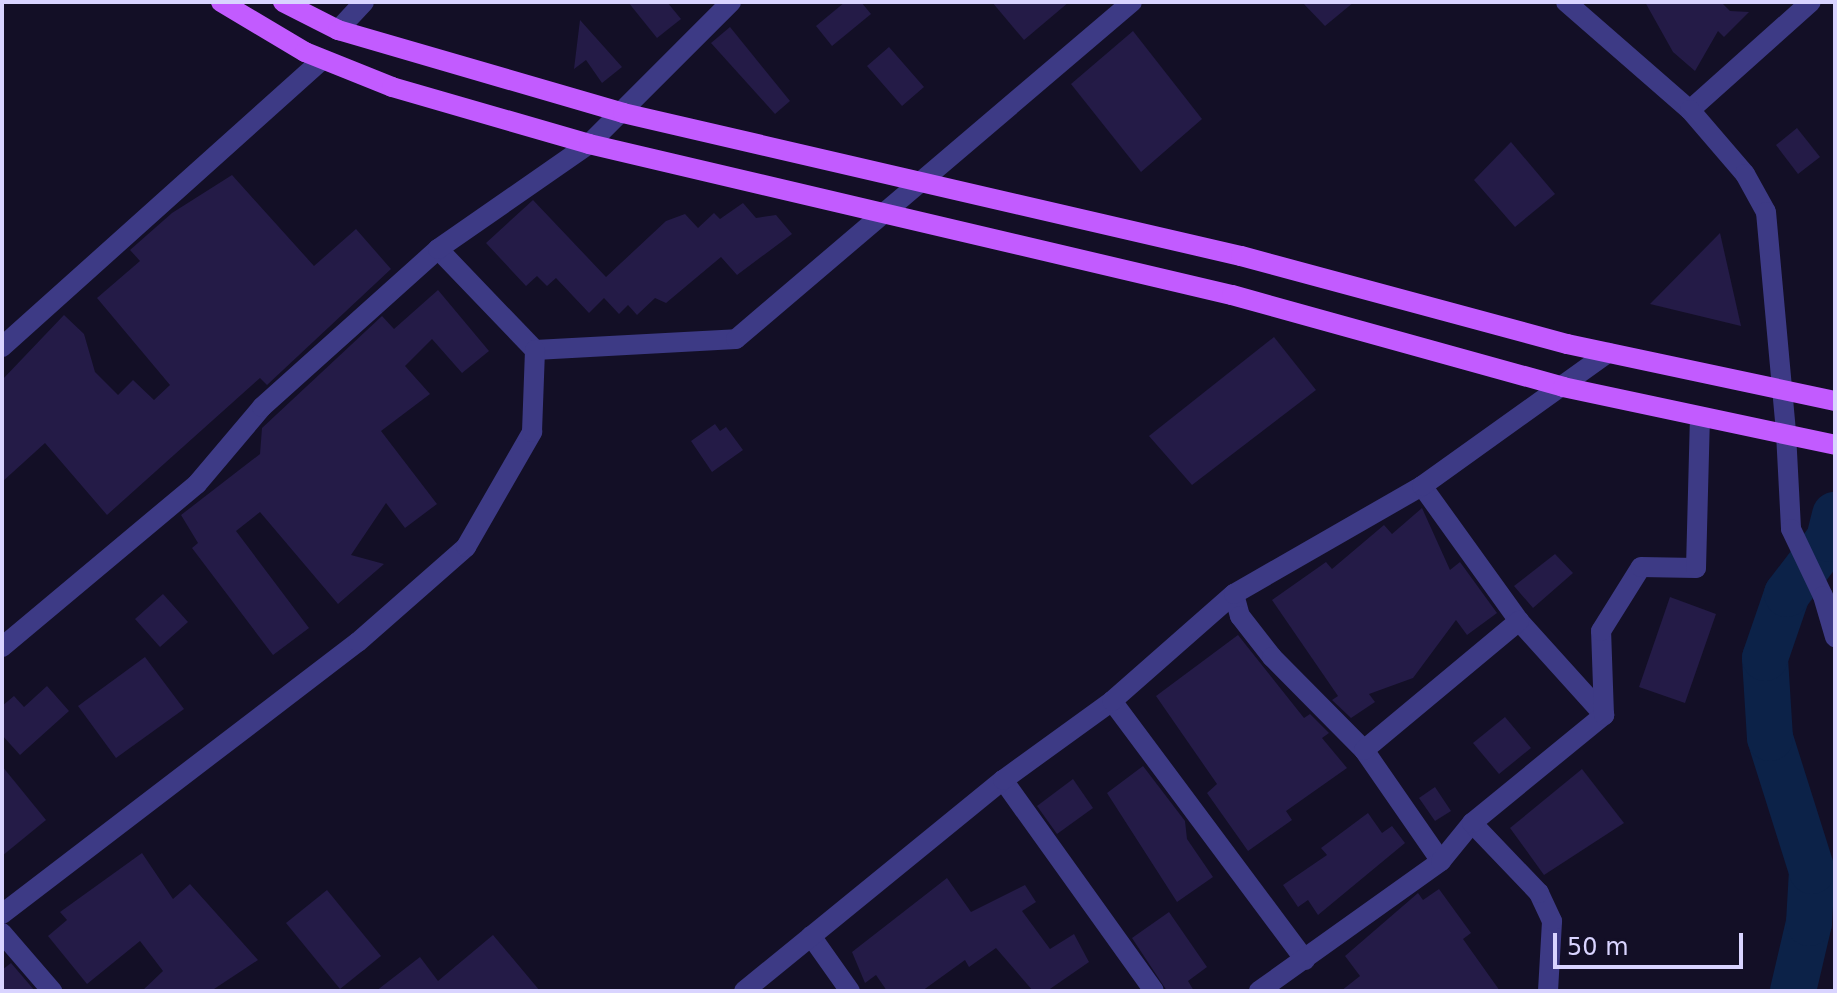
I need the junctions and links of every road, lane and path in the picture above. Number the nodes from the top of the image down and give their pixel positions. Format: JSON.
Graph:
{"nodes":[{"id":1,"x":221,"y":2,"type":"edge"},
{"id":2,"x":283,"y":2,"type":"edge"},
{"id":3,"x":364,"y":2,"type":"edge"},
{"id":4,"x":731,"y":2,"type":"edge"},
{"id":5,"x":1132,"y":2,"type":"edge"},
{"id":6,"x":1566,"y":2,"type":"edge"},
{"id":7,"x":1811,"y":2,"type":"edge"},
{"id":8,"x":338,"y":30,"type":"junction"},
{"id":9,"x":322,"y":60,"type":"junction"},
{"id":10,"x":1690,"y":110,"type":"junction"},
{"id":11,"x":623,"y":113,"type":"junction"},
{"id":12,"x":589,"y":144,"type":"junction"},
{"id":13,"x":921,"y":184,"type":"junction"},
{"id":14,"x":886,"y":215,"type":"junction"},
{"id":15,"x":438,"y":249,"type":"junction"},
{"id":16,"x":2,"y":347,"type":"edge"},
{"id":17,"x":535,"y":350,"type":"junction"},
{"id":18,"x":1608,"y":353,"type":"junction"},
{"id":19,"x":1563,"y":387,"type":"junction"},
{"id":20,"x":1787,"y":393,"type":"junction"},
{"id":21,"x":1827,"y":400,"type":"edge"},
{"id":22,"x":1700,"y":419,"type":"junction"},
{"id":23,"x":1786,"y":433,"type":"junction"},
{"id":24,"x":1835,"y":445,"type":"edge"},
{"id":25,"x":1422,"y":486,"type":"junction"},
{"id":26,"x":1234,"y":594,"type":"junction"},
{"id":27,"x":1519,"y":621,"type":"junction"},
{"id":28,"x":1835,"y":637,"type":"edge"},
{"id":29,"x":2,"y":647,"type":"edge"},
{"id":30,"x":1112,"y":701,"type":"junction"},
{"id":31,"x":1604,"y":715,"type":"junction"},
{"id":32,"x":1364,"y":750,"type":"junction"},
{"id":33,"x":1003,"y":780,"type":"junction"},
{"id":34,"x":1472,"y":823,"type":"junction"},
{"id":35,"x":1441,"y":861,"type":"junction"},
{"id":36,"x":2,"y":914,"type":"edge"},
{"id":37,"x":2,"y":933,"type":"edge"},
{"id":38,"x":811,"y":936,"type":"junction"},
{"id":39,"x":1305,"y":960,"type":"junction"},
{"id":40,"x":52,"y":991,"type":"edge"},
{"id":41,"x":744,"y":991,"type":"edge"},
{"id":42,"x":850,"y":991,"type":"edge"},
{"id":43,"x":1154,"y":991,"type":"edge"},
{"id":44,"x":1259,"y":991,"type":"edge"},
{"id":45,"x":1548,"y":991,"type":"edge"}],
"edges":[{"from":1,"to":9,"type":"main road"},
{"from":2,"to":8,"type":"main road"},
{"from":3,"to":8,"type":"street"},
{"from":4,"to":11,"type":"street"},
{"from":5,"to":13,"type":"street"},
{"from":6,"to":10,"type":"street"},
{"from":7,"to":10,"type":"street"},
{"from":8,"to":11,"type":"main road"},
{"from":9,"to":12,"type":"main road"},
{"from":9,"to":16,"type":"street"},
{"from":10,"to":20,"type":"street"},
{"from":11,"to":12,"type":"street"},
{"from":11,"to":13,"type":"main road"},
{"from":12,"to":14,"type":"main road"},
{"from":12,"to":15,"type":"street"},
{"from":13,"to":14,"type":"street"},
{"from":13,"to":18,"type":"main road"},
{"from":14,"to":17,"type":"street"},
{"from":14,"to":19,"type":"main road"},
{"from":15,"to":17,"type":"street"},
{"from":15,"to":29,"type":"street"},
{"from":17,"to":36,"type":"street"},
{"from":18,"to":19,"type":"street"},
{"from":18,"to":20,"type":"main road"},
{"from":19,"to":22,"type":"main road"},
{"from":19,"to":25,"type":"street"},
{"from":20,"to":21,"type":"main road"},
{"from":20,"to":23,"type":"street"},
{"from":22,"to":23,"type":"main road"},
{"from":22,"to":31,"type":"street"},
{"from":23,"to":24,"type":"main road"},
{"from":23,"to":28,"type":"street"},
{"from":25,"to":26,"type":"street"},
{"from":25,"to":27,"type":"street"},
{"from":26,"to":30,"type":"street"},
{"from":26,"to":32,"type":"street"},
{"from":27,"to":31,"type":"street"},
{"from":27,"to":32,"type":"street"},
{"from":30,"to":33,"type":"street"},
{"from":30,"to":39,"type":"street"},
{"from":31,"to":34,"type":"street"},
{"from":32,"to":35,"type":"street"},
{"from":33,"to":38,"type":"street"},
{"from":33,"to":43,"type":"street"},
{"from":34,"to":35,"type":"street"},
{"from":34,"to":45,"type":"street"},
{"from":35,"to":39,"type":"street"},
{"from":37,"to":40,"type":"street"},
{"from":38,"to":41,"type":"street"},
{"from":38,"to":42,"type":"street"},
{"from":39,"to":44,"type":"street"}]}
